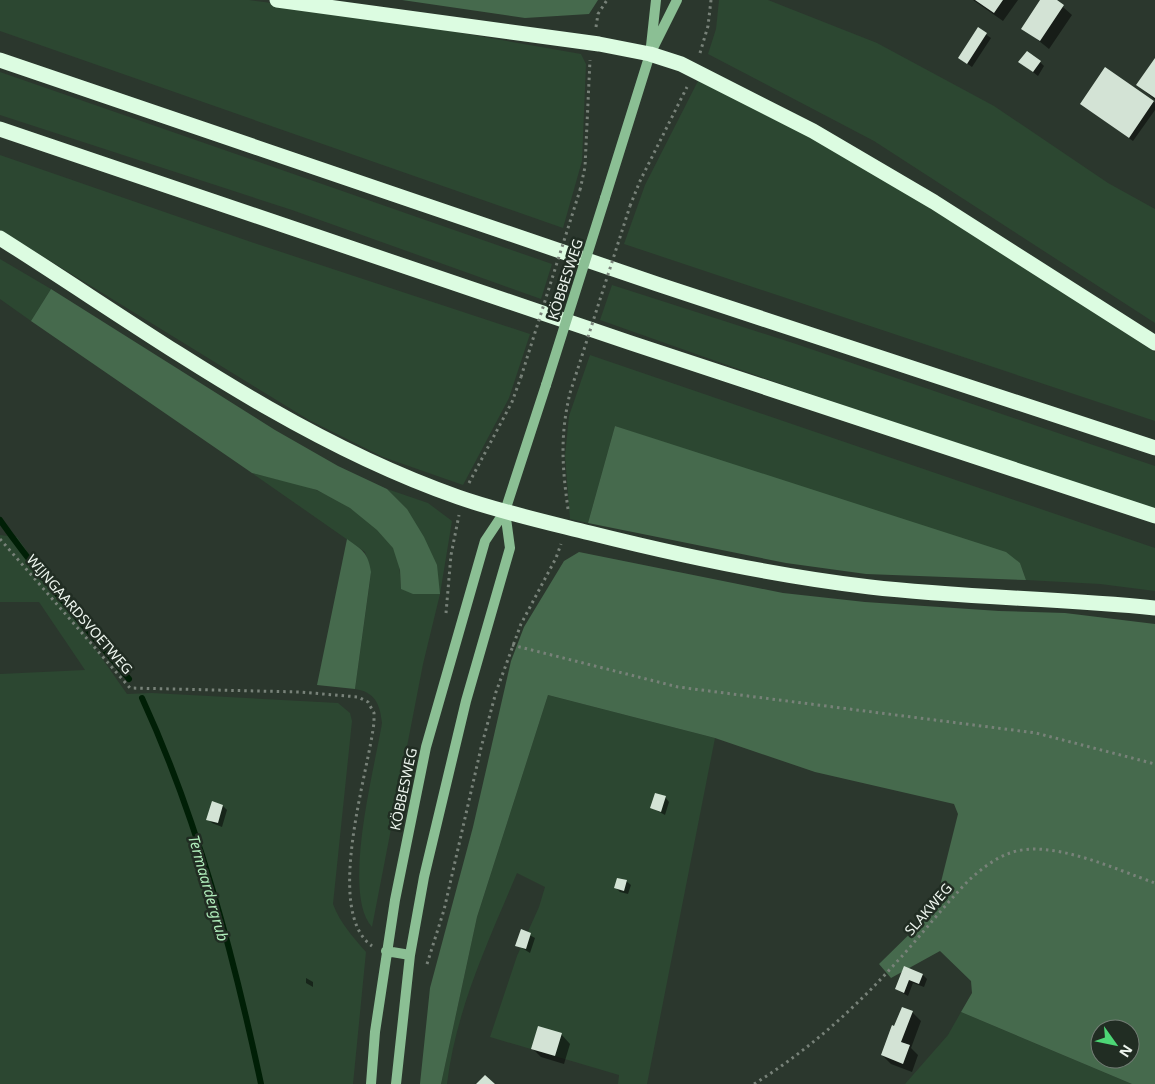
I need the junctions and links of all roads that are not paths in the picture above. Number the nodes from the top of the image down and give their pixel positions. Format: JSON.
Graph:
{"nodes":[{"id":1,"x":277,"y":0,"type":"edge"},
{"id":2,"x":656,"y":0,"type":"edge"},
{"id":3,"x":677,"y":0,"type":"edge"},
{"id":4,"x":650,"y":54,"type":"junction"},
{"id":5,"x":0,"y":60,"type":"edge"},
{"id":6,"x":0,"y":129,"type":"edge"},
{"id":7,"x":0,"y":238,"type":"edge"},
{"id":8,"x":1155,"y":343,"type":"edge"},
{"id":9,"x":1155,"y":448,"type":"edge"},
{"id":10,"x":505,"y":511,"type":"junction"},
{"id":11,"x":1155,"y":516,"type":"edge"},
{"id":12,"x":1155,"y":608,"type":"edge"},
{"id":13,"x":386,"y":951,"type":"junction"},
{"id":14,"x":410,"y":955,"type":"junction"},
{"id":15,"x":371,"y":1084,"type":"edge"},
{"id":16,"x":396,"y":1084,"type":"edge"}],
"edges":[{"from":1,"to":4,"type":"highway"},
{"from":2,"to":4,"type":"main road","name":"KÖBBESWEG"},
{"from":3,"to":4,"type":"main road","name":"KÖBBESWEG"},
{"from":4,"to":8,"type":"highway"},
{"from":4,"to":10,"type":"main road","name":"KÖBBESWEG","bridge":true},
{"from":5,"to":9,"type":"highway"},
{"from":6,"to":11,"type":"highway"},
{"from":7,"to":10,"type":"highway"},
{"from":10,"to":12,"type":"highway"},
{"from":10,"to":13,"type":"main road","name":"KÖBBESWEG"},
{"from":10,"to":14,"type":"main road","name":"KÖBBESWEG"},
{"from":13,"to":14,"type":"main road"},
{"from":13,"to":15,"type":"main road","name":"KÖBBESWEG"},
{"from":14,"to":16,"type":"main road","name":"KÖBBESWEG"}]}
